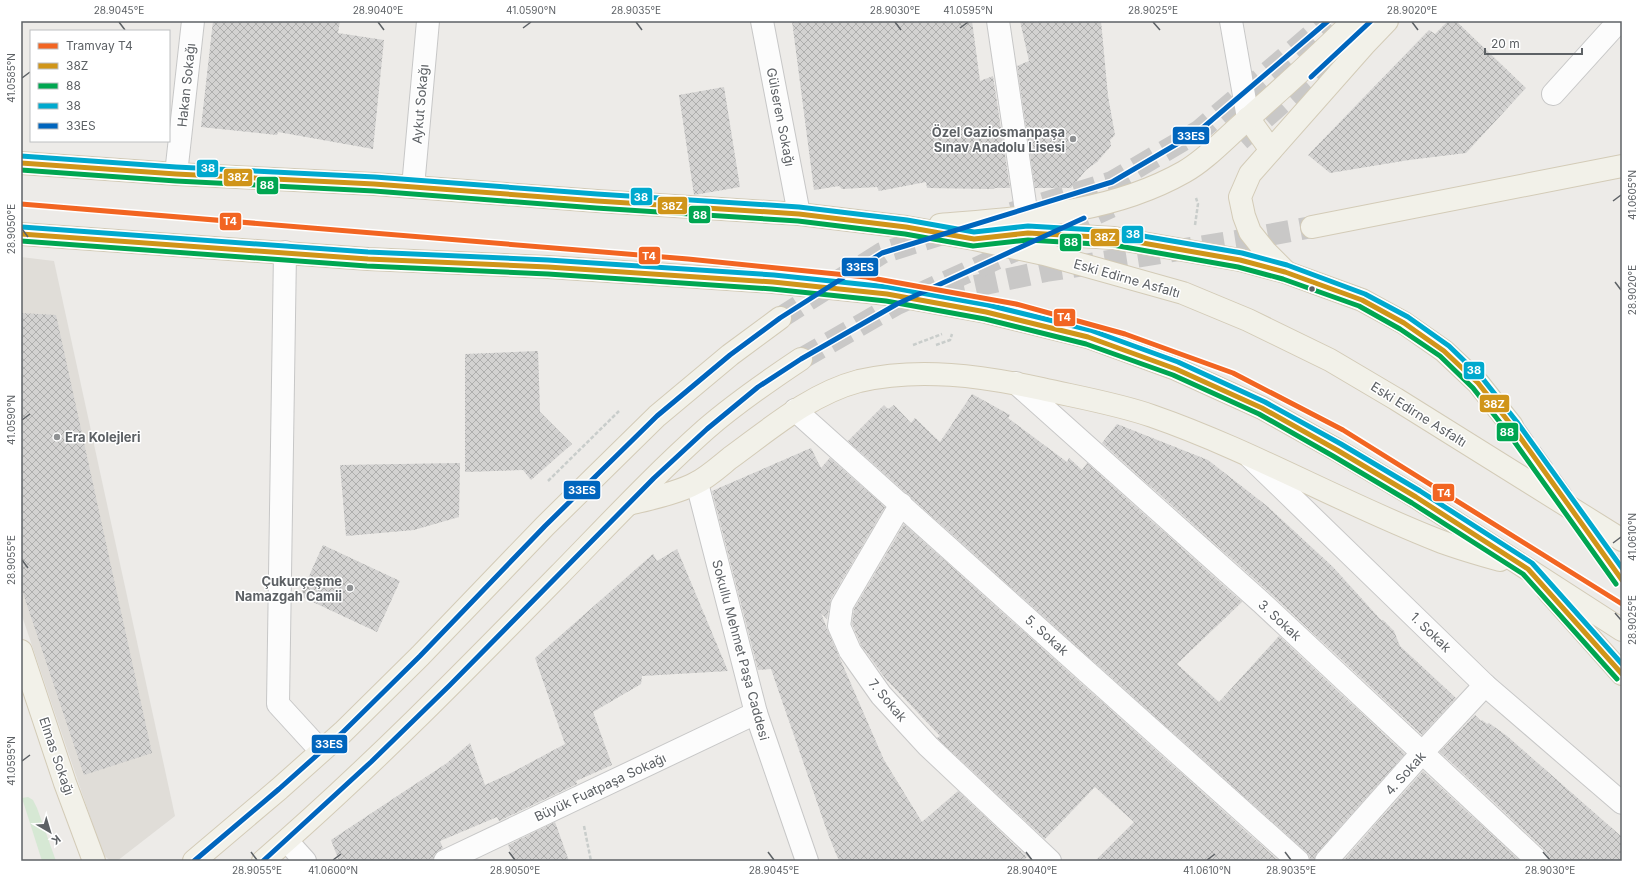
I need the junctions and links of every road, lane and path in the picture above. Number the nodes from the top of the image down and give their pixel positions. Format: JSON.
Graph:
{"nodes":[{"id":1,"x":193,"y":21,"type":"edge"},
{"id":2,"x":428,"y":21,"type":"edge"},
{"id":3,"x":762,"y":21,"type":"edge"},
{"id":4,"x":998,"y":21,"type":"edge"},
{"id":5,"x":1231,"y":21,"type":"edge"},
{"id":6,"x":1353,"y":21,"type":"edge"},
{"id":7,"x":1387,"y":21,"type":"edge"},
{"id":8,"x":1619,"y":21,"type":"edge"},
{"id":9,"x":1553,"y":94,"type":"dead end"},
{"id":10,"x":1248,"y":118,"type":"junction"},
{"id":11,"x":1271,"y":150,"type":"junction"},
{"id":12,"x":21,"y":163,"type":"edge"},
{"id":13,"x":1622,"y":166,"type":"edge"},
{"id":14,"x":176,"y":174,"type":"junction"},
{"id":15,"x":413,"y":187,"type":"junction"},
{"id":16,"x":799,"y":214,"type":"junction"},
{"id":17,"x":1027,"y":216,"type":"junction"},
{"id":18,"x":906,"y":227,"type":"junction"},
{"id":19,"x":1312,"y":227,"type":"tunnel mouth"},
{"id":20,"x":21,"y":234,"type":"edge"},
{"id":21,"x":974,"y":239,"type":"junction"},
{"id":22,"x":285,"y":252,"type":"junction"},
{"id":23,"x":1285,"y":272,"type":"junction"},
{"id":24,"x":780,"y":318,"type":"tunnel mouth"},
{"id":25,"x":946,"y":332,"type":"dead end"},
{"id":26,"x":922,"y":341,"type":"dead end"},
{"id":27,"x":801,"y":359,"type":"tunnel mouth"},
{"id":28,"x":1016,"y":383,"type":"junction"},
{"id":29,"x":795,"y":410,"type":"junction"},
{"id":30,"x":1512,"y":426,"type":"tunnel mouth"},
{"id":31,"x":1247,"y":454,"type":"junction"},
{"id":32,"x":696,"y":483,"type":"junction"},
{"id":33,"x":629,"y":504,"type":"junction"},
{"id":34,"x":901,"y":504,"type":"junction"},
{"id":35,"x":1622,"y":540,"type":"edge"},
{"id":36,"x":1528,"y":569,"type":"junction"},
{"id":37,"x":1622,"y":630,"type":"edge"},
{"id":38,"x":21,"y":651,"type":"edge"},
{"id":39,"x":1622,"y":674,"type":"edge"},
{"id":40,"x":1485,"y":686,"type":"junction"},
{"id":41,"x":756,"y":713,"type":"junction"},
{"id":42,"x":321,"y":751,"type":"junction"},
{"id":43,"x":1422,"y":753,"type":"junction"},
{"id":44,"x":578,"y":798,"type":"junction"},
{"id":45,"x":1622,"y":803,"type":"edge"},
{"id":46,"x":287,"y":841,"type":"junction"},
{"id":47,"x":94,"y":861,"type":"edge"},
{"id":48,"x":194,"y":861,"type":"edge"},
{"id":49,"x":263,"y":861,"type":"edge"},
{"id":50,"x":304,"y":861,"type":"edge"},
{"id":51,"x":444,"y":861,"type":"edge"},
{"id":52,"x":591,"y":861,"type":"edge"},
{"id":53,"x":807,"y":861,"type":"edge"},
{"id":54,"x":1050,"y":861,"type":"edge"},
{"id":55,"x":1298,"y":861,"type":"edge"},
{"id":56,"x":1326,"y":861,"type":"edge"},
{"id":57,"x":1538,"y":861,"type":"edge"}],
"edges":[{"from":1,"to":14,"type":"street","name":"Hakan Sokağı"},
{"from":2,"to":15,"type":"street","name":"Aykut Sokağı"},
{"from":3,"to":16,"type":"street","name":"Gülseren Sokağı"},
{"from":4,"to":17,"type":"street"},
{"from":5,"to":10,"type":"street"},
{"from":6,"to":10,"type":"main road"},
{"from":7,"to":11,"type":"main road"},
{"from":8,"to":9,"type":"street"},
{"from":10,"to":11,"type":"main road"},
{"from":10,"to":17,"type":"main road"},
{"from":11,"to":23,"type":"main road"},
{"from":12,"to":14,"type":"main road","name":"Eski Edirne Asfaltı"},
{"from":13,"to":19,"type":"main road"},
{"from":14,"to":15,"type":"main road","name":"Eski Edirne Asfaltı"},
{"from":15,"to":16,"type":"main road","name":"Eski Edirne Asfaltı"},
{"from":16,"to":18,"type":"main road","name":"Eski Edirne Asfaltı"},
{"from":17,"to":18,"type":"main road"},
{"from":18,"to":21,"type":"main road","name":"Eski Edirne Asfaltı"},
{"from":20,"to":22,"type":"main road"},
{"from":21,"to":23,"type":"main road"},
{"from":21,"to":35,"type":"main road","name":"Eski Edirne Asfaltı"},
{"from":22,"to":36,"type":"main road"},
{"from":22,"to":42,"type":"street"},
{"from":23,"to":30,"type":"main road"},
{"from":24,"to":42,"type":"main road"},
{"from":25,"to":26,"type":"path"},
{"from":27,"to":33,"type":"main road"},
{"from":28,"to":29,"type":"main road"},
{"from":28,"to":31,"type":"main road"},
{"from":28,"to":43,"type":"street","name":"3. Sokak"},
{"from":29,"to":32,"type":"main road"},
{"from":29,"to":34,"type":"street","name":"5. Sokak"},
{"from":31,"to":36,"type":"main road"},
{"from":31,"to":40,"type":"street","name":"1. Sokak"},
{"from":32,"to":33,"type":"main road"},
{"from":32,"to":41,"type":"street","name":"Sokullu Mehmet Paşa Caddesi"},
{"from":33,"to":46,"type":"main road"},
{"from":34,"to":54,"type":"street","name":"7. Sokak"},
{"from":34,"to":55,"type":"street","name":"5. Sokak"},
{"from":36,"to":37,"type":"main road"},
{"from":36,"to":39,"type":"main road"},
{"from":38,"to":47,"type":"main road","name":"Elmas Sokağı"},
{"from":40,"to":43,"type":"street","name":"4. Sokak"},
{"from":40,"to":45,"type":"street","name":"1. Sokak"},
{"from":41,"to":44,"type":"street","name":"Büyük Fuatpaşa Sokağı"},
{"from":41,"to":53,"type":"street","name":"Sokullu Mehmet Paşa Caddesi"},
{"from":42,"to":48,"type":"main road"},
{"from":43,"to":56,"type":"street","name":"4. Sokak"},
{"from":43,"to":57,"type":"street","name":"3. Sokak"},
{"from":44,"to":51,"type":"street","name":"Büyük Fuatpaşa Sokağı"},
{"from":44,"to":52,"type":"path"},
{"from":46,"to":49,"type":"main road"},
{"from":46,"to":50,"type":"street"}]}
